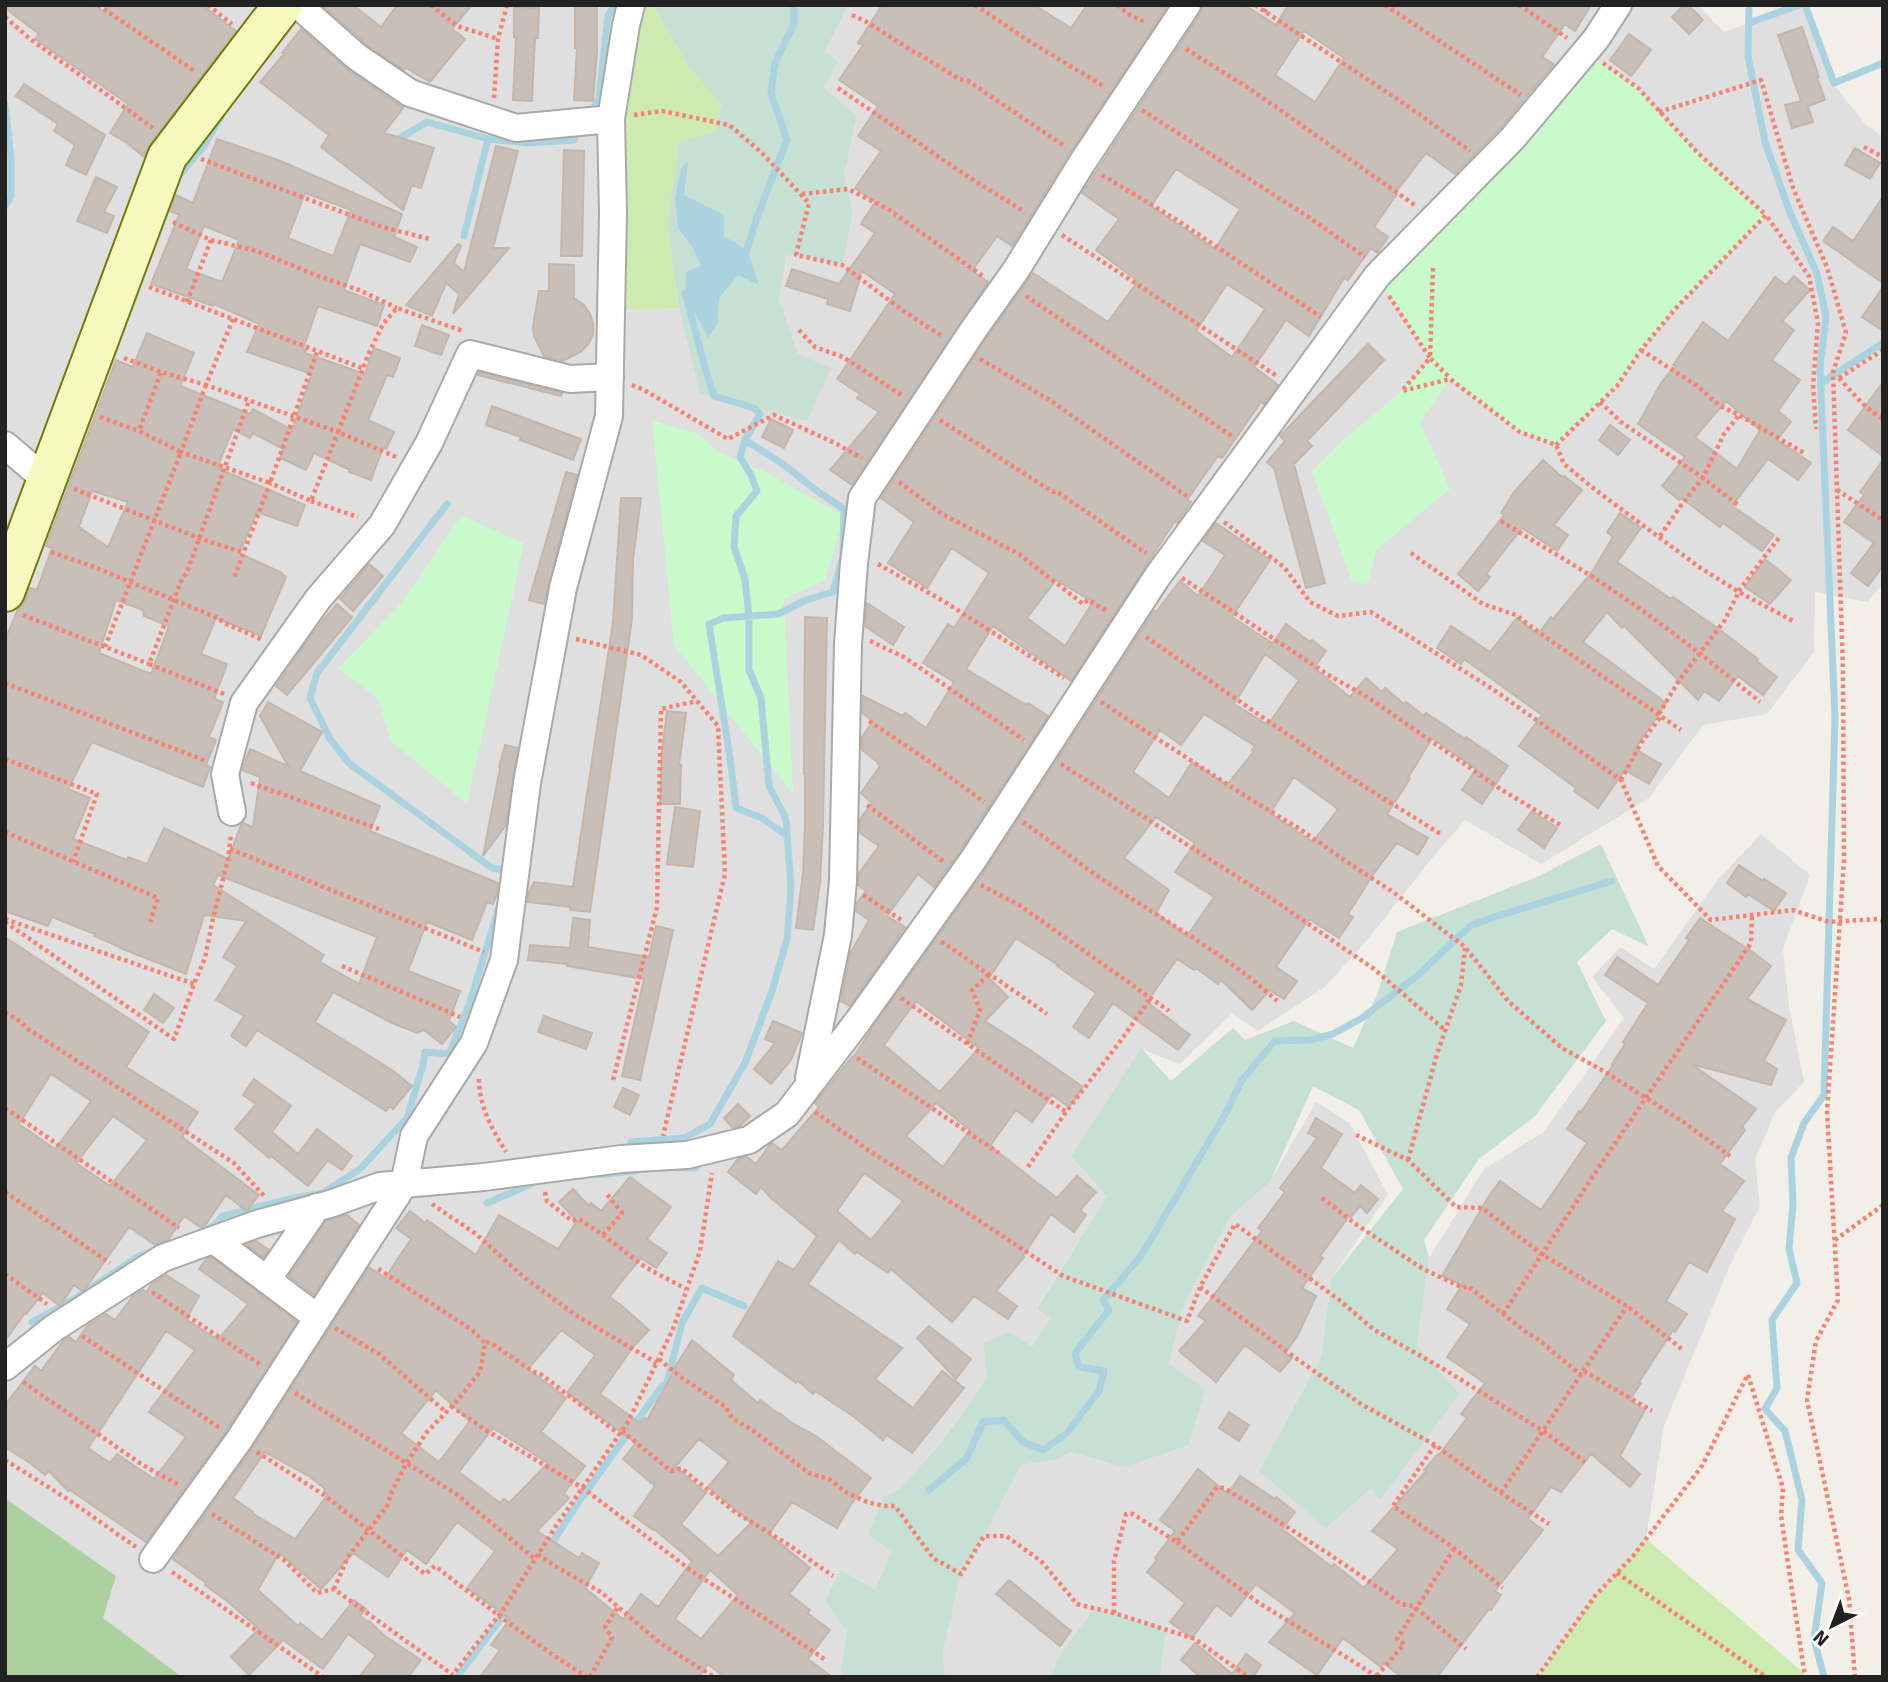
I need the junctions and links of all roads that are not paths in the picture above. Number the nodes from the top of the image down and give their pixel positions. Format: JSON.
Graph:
{"nodes":[{"id":1,"x":283,"y":5,"type":"edge"},
{"id":2,"x":298,"y":5,"type":"edge"},
{"id":3,"x":631,"y":5,"type":"edge"},
{"id":4,"x":1187,"y":5,"type":"edge"},
{"id":5,"x":1618,"y":5,"type":"edge"},
{"id":6,"x":611,"y":119,"type":"junction"},
{"id":7,"x":610,"y":377,"type":"junction"},
{"id":8,"x":5,"y":444,"type":"edge"},
{"id":9,"x":47,"y":478,"type":"junction"},
{"id":10,"x":11,"y":603,"type":"edge"},
{"id":11,"x":232,"y":812,"type":"road end"},
{"id":12,"x":803,"y":1093,"type":"junction"},
{"id":13,"x":404,"y":1184,"type":"junction"},
{"id":14,"x":317,"y":1207,"type":"junction"},
{"id":15,"x":209,"y":1242,"type":"junction"},
{"id":16,"x":267,"y":1280,"type":"junction"},
{"id":17,"x":318,"y":1318,"type":"junction"},
{"id":18,"x":11,"y":1372,"type":"edge"},
{"id":19,"x":153,"y":1559,"type":"dead end"}],
"edges":[{"from":1,"to":9,"type":"street"},
{"from":2,"to":6,"type":"street"},
{"from":3,"to":6,"type":"street"},
{"from":4,"to":12,"type":"street"},
{"from":5,"to":12,"type":"street"},
{"from":6,"to":7,"type":"street"},
{"from":7,"to":11,"type":"street"},
{"from":7,"to":13,"type":"street"},
{"from":8,"to":9,"type":"street"},
{"from":9,"to":10,"type":"street"},
{"from":12,"to":13,"type":"street"},
{"from":13,"to":14,"type":"street"},
{"from":13,"to":17,"type":"street"},
{"from":14,"to":15,"type":"street"},
{"from":14,"to":16,"type":"street"},
{"from":15,"to":16,"type":"street"},
{"from":15,"to":18,"type":"street"},
{"from":16,"to":17,"type":"street"},
{"from":17,"to":19,"type":"street"}]}
